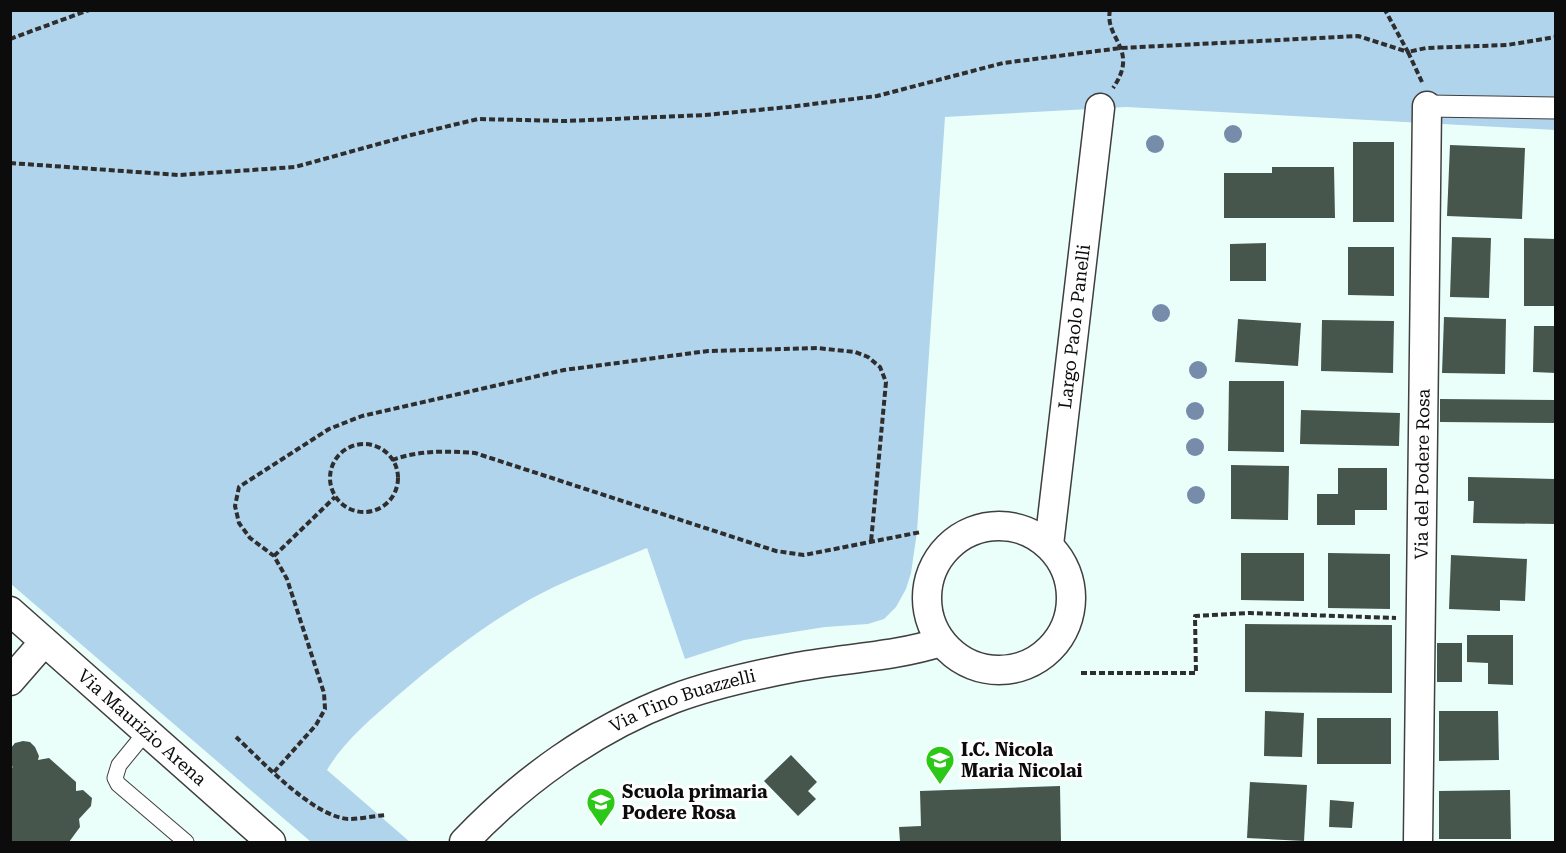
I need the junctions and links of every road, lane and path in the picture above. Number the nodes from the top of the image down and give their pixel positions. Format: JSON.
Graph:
{"nodes":[{"id":1,"x":89,"y":10,"type":"edge"},
{"id":2,"x":1110,"y":10,"type":"edge"},
{"id":3,"x":1385,"y":10,"type":"edge"},
{"id":4,"x":1556,"y":37,"type":"edge"},
{"id":5,"x":10,"y":39,"type":"edge"},
{"id":6,"x":1121,"y":48,"type":"junction"},
{"id":7,"x":1408,"y":52,"type":"junction"},
{"id":8,"x":1427,"y":106,"type":"junction"},
{"id":9,"x":1100,"y":108,"type":"joint"},
{"id":10,"x":1556,"y":108,"type":"edge"},
{"id":11,"x":10,"y":163,"type":"edge"},
{"id":12,"x":392,"y":460,"type":"junction"},
{"id":13,"x":335,"y":497,"type":"junction"},
{"id":14,"x":921,"y":532,"type":"dead end"},
{"id":15,"x":871,"y":542,"type":"junction"},
{"id":16,"x":1048,"y":545,"type":"junction"},
{"id":17,"x":274,"y":556,"type":"junction"},
{"id":18,"x":10,"y":612,"type":"edge"},
{"id":19,"x":1420,"y":620,"type":"junction"},
{"id":20,"x":44,"y":642,"type":"junction"},
{"id":21,"x":941,"y":642,"type":"junction"},
{"id":22,"x":1080,"y":673,"type":"dead end"},
{"id":23,"x":10,"y":681,"type":"edge"},
{"id":24,"x":146,"y":732,"type":"junction"},
{"id":25,"x":236,"y":737,"type":"dead end"},
{"id":26,"x":274,"y":772,"type":"junction"},
{"id":27,"x":386,"y":815,"type":"dead end"},
{"id":28,"x":186,"y":843,"type":"edge"},
{"id":29,"x":272,"y":843,"type":"edge"},
{"id":30,"x":464,"y":843,"type":"edge"},
{"id":31,"x":1418,"y":843,"type":"edge"}],
"edges":[{"from":1,"to":5,"type":"path"},
{"from":2,"to":6,"type":"path"},
{"from":3,"to":7,"type":"path"},
{"from":4,"to":7,"type":"path"},
{"from":6,"to":7,"type":"path"},
{"from":6,"to":9,"type":"path"},
{"from":6,"to":11,"type":"path"},
{"from":7,"to":8,"type":"path"},
{"from":8,"to":10,"type":"street"},
{"from":8,"to":19,"type":"street","name":"Via del Podere Rosa"},
{"from":9,"to":16,"type":"street","name":"Largo Paolo Panelli"},
{"from":12,"to":13,"type":"path"},
{"from":12,"to":13,"type":"path"},
{"from":12,"to":15,"type":"path"},
{"from":13,"to":17,"type":"path"},
{"from":14,"to":15,"type":"path"},
{"from":15,"to":17,"type":"path"},
{"from":16,"to":21,"type":"street"},
{"from":16,"to":21,"type":"street"},
{"from":17,"to":26,"type":"path"},
{"from":18,"to":20,"type":"street","name":"Via Maurizio Arena"},
{"from":19,"to":22,"type":"path"},
{"from":19,"to":31,"type":"street","name":"Via del Podere Rosa"},
{"from":20,"to":23,"type":"street"},
{"from":20,"to":24,"type":"street","name":"Via Maurizio Arena"},
{"from":21,"to":30,"type":"street","name":"Via Tino Buazzelli"},
{"from":24,"to":28,"type":"lane"},
{"from":24,"to":29,"type":"street","name":"Via Maurizio Arena"},
{"from":25,"to":26,"type":"path"},
{"from":26,"to":27,"type":"path"}]}
